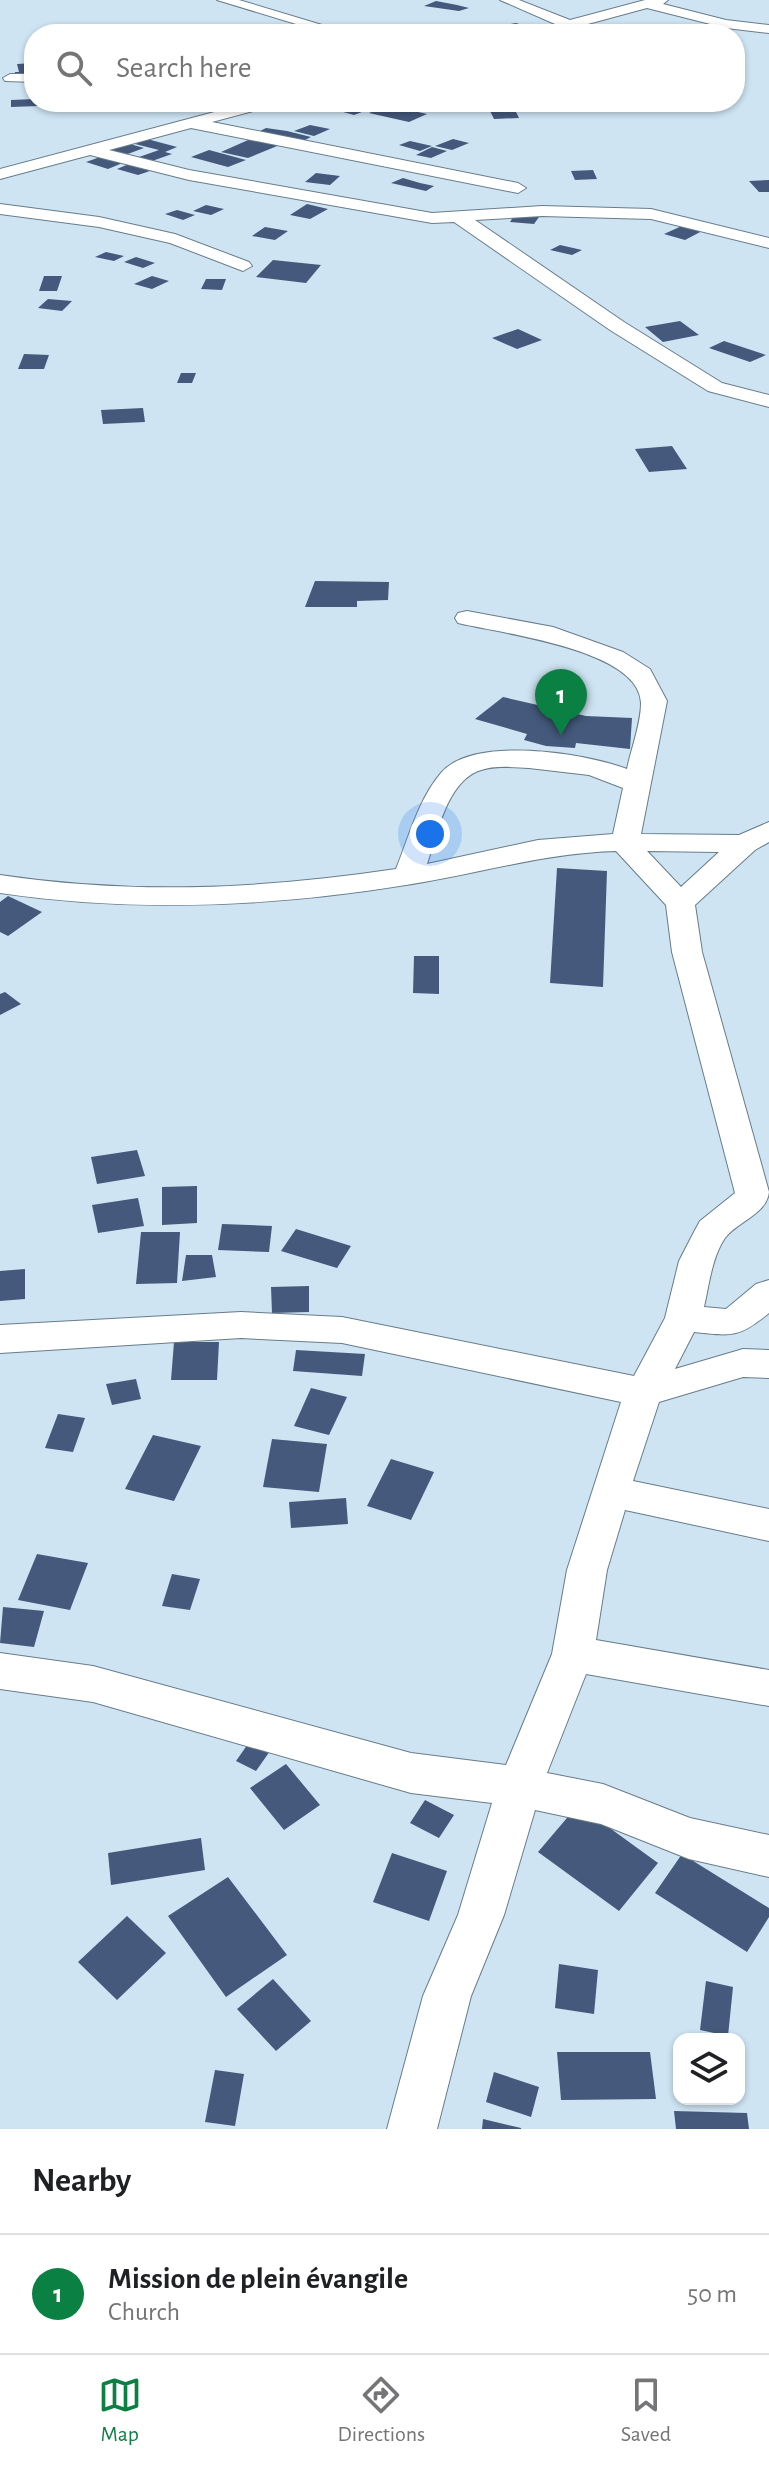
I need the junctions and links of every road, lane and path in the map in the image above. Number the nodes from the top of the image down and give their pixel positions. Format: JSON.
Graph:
{"nodes":[{"id":1,"x":224,"y":0,"type":"edge"},
{"id":2,"x":507,"y":0,"type":"edge"},
{"id":3,"x":654,"y":2,"type":"edge"},
{"id":4,"x":309,"y":24,"type":"edge"},
{"id":5,"x":567,"y":24,"type":"edge"},
{"id":6,"x":573,"y":24,"type":"edge"},
{"id":7,"x":726,"y":24,"type":"edge"},
{"id":8,"x":745,"y":26,"type":"edge"},
{"id":9,"x":769,"y":29,"type":"edge"},
{"id":10,"x":10,"y":78,"type":"dead end"},
{"id":11,"x":24,"y":78,"type":"edge"},
{"id":12,"x":233,"y":112,"type":"edge"},
{"id":13,"x":191,"y":123,"type":"junction"},
{"id":14,"x":89,"y":150,"type":"junction"},
{"id":15,"x":26,"y":167,"type":"junction"},
{"id":16,"x":0,"y":174,"type":"edge"},
{"id":17,"x":518,"y":188,"type":"dead end"},
{"id":18,"x":0,"y":208,"type":"edge"},
{"id":19,"x":460,"y":218,"type":"junction"},
{"id":20,"x":769,"y":243,"type":"edge"},
{"id":21,"x":243,"y":266,"type":"dead end"},
{"id":22,"x":769,"y":401,"type":"edge"},
{"id":23,"x":467,"y":618,"type":"dead end"},
{"id":24,"x":637,"y":784,"type":"junction"},
{"id":25,"x":757,"y":837,"type":"edge"},
{"id":26,"x":625,"y":844,"type":"junction"},
{"id":27,"x":408,"y":876,"type":"junction"},
{"id":28,"x":0,"y":884,"type":"edge"},
{"id":29,"x":680,"y":903,"type":"junction"},
{"id":30,"x":764,"y":1203,"type":"edge"},
{"id":31,"x":769,"y":1293,"type":"edge"},
{"id":32,"x":683,"y":1318,"type":"junction"},
{"id":33,"x":0,"y":1339,"type":"edge"},
{"id":34,"x":769,"y":1364,"type":"edge"},
{"id":35,"x":644,"y":1392,"type":"junction"},
{"id":36,"x":611,"y":1492,"type":"junction"},
{"id":37,"x":769,"y":1525,"type":"edge"},
{"id":38,"x":573,"y":1654,"type":"junction"},
{"id":39,"x":0,"y":1671,"type":"edge"},
{"id":40,"x":769,"y":1688,"type":"edge"},
{"id":41,"x":519,"y":1787,"type":"junction"},
{"id":42,"x":769,"y":1856,"type":"edge"},
{"id":43,"x":412,"y":2129,"type":"edge"}],
"edges":[{"from":1,"to":4,"type":"street"},
{"from":2,"to":5,"type":"street"},
{"from":3,"to":6,"type":"street"},
{"from":3,"to":7,"type":"street"},
{"from":8,"to":9,"type":"street"},
{"from":10,"to":11,"type":"street"},
{"from":12,"to":13,"type":"street"},
{"from":13,"to":14,"type":"street"},
{"from":13,"to":17,"type":"street"},
{"from":14,"to":15,"type":"street"},
{"from":14,"to":19,"type":"street"},
{"from":15,"to":16,"type":"street"},
{"from":15,"to":18,"type":"street"},
{"from":18,"to":21,"type":"street"},
{"from":19,"to":20,"type":"street"},
{"from":19,"to":22,"type":"street"},
{"from":23,"to":24,"type":"street"},
{"from":24,"to":26,"type":"street"},
{"from":24,"to":27,"type":"street"},
{"from":25,"to":26,"type":"street"},
{"from":25,"to":29,"type":"street"},
{"from":26,"to":27,"type":"street"},
{"from":26,"to":29,"type":"street"},
{"from":27,"to":28,"type":"street"},
{"from":29,"to":30,"type":"street"},
{"from":30,"to":32,"type":"street"},
{"from":31,"to":32,"type":"street"},
{"from":32,"to":35,"type":"street"},
{"from":33,"to":35,"type":"street"},
{"from":34,"to":35,"type":"street"},
{"from":35,"to":36,"type":"street"},
{"from":36,"to":37,"type":"street"},
{"from":36,"to":38,"type":"street"},
{"from":38,"to":40,"type":"street"},
{"from":38,"to":41,"type":"street"},
{"from":39,"to":41,"type":"street"},
{"from":41,"to":42,"type":"street"},
{"from":41,"to":43,"type":"street"}]}
